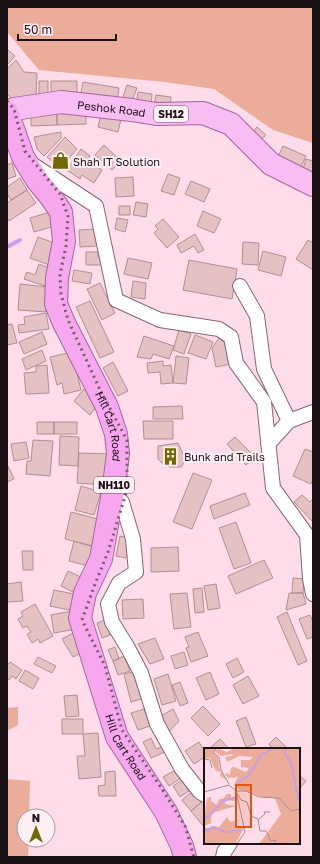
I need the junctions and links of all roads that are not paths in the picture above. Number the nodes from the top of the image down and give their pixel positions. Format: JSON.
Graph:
{"nodes":[{"id":1,"x":7,"y":112,"type":"edge"},
{"id":2,"x":23,"y":157,"type":"junction"},
{"id":3,"x":313,"y":185,"type":"edge"},
{"id":4,"x":240,"y":286,"type":"dead end"},
{"id":5,"x":313,"y":412,"type":"edge"},
{"id":6,"x":289,"y":421,"type":"junction"},
{"id":7,"x":268,"y":444,"type":"junction"},
{"id":8,"x":113,"y":492,"type":"junction"},
{"id":9,"x":313,"y":594,"type":"edge"},
{"id":10,"x":204,"y":794,"type":"edge"},
{"id":11,"x":229,"y":844,"type":"edge"},
{"id":12,"x":185,"y":857,"type":"edge"},
{"id":13,"x":223,"y":857,"type":"edge"}],
"edges":[{"from":1,"to":2,"type":"highway","name":"Hill Cart Road","number":"NH110"},
{"from":1,"to":3,"type":"main road","name":"Peshok Road","number":"SH12"},
{"from":2,"to":7,"type":"street"},
{"from":2,"to":8,"type":"highway","name":"Hill Cart Road","number":"NH110"},
{"from":4,"to":6,"type":"street"},
{"from":5,"to":6,"type":"street"},
{"from":6,"to":7,"type":"street"},
{"from":7,"to":9,"type":"street"},
{"from":8,"to":10,"type":"street"},
{"from":8,"to":12,"type":"highway","name":"Hill Cart Road","number":"NH110"},
{"from":11,"to":13,"type":"street"}]}
